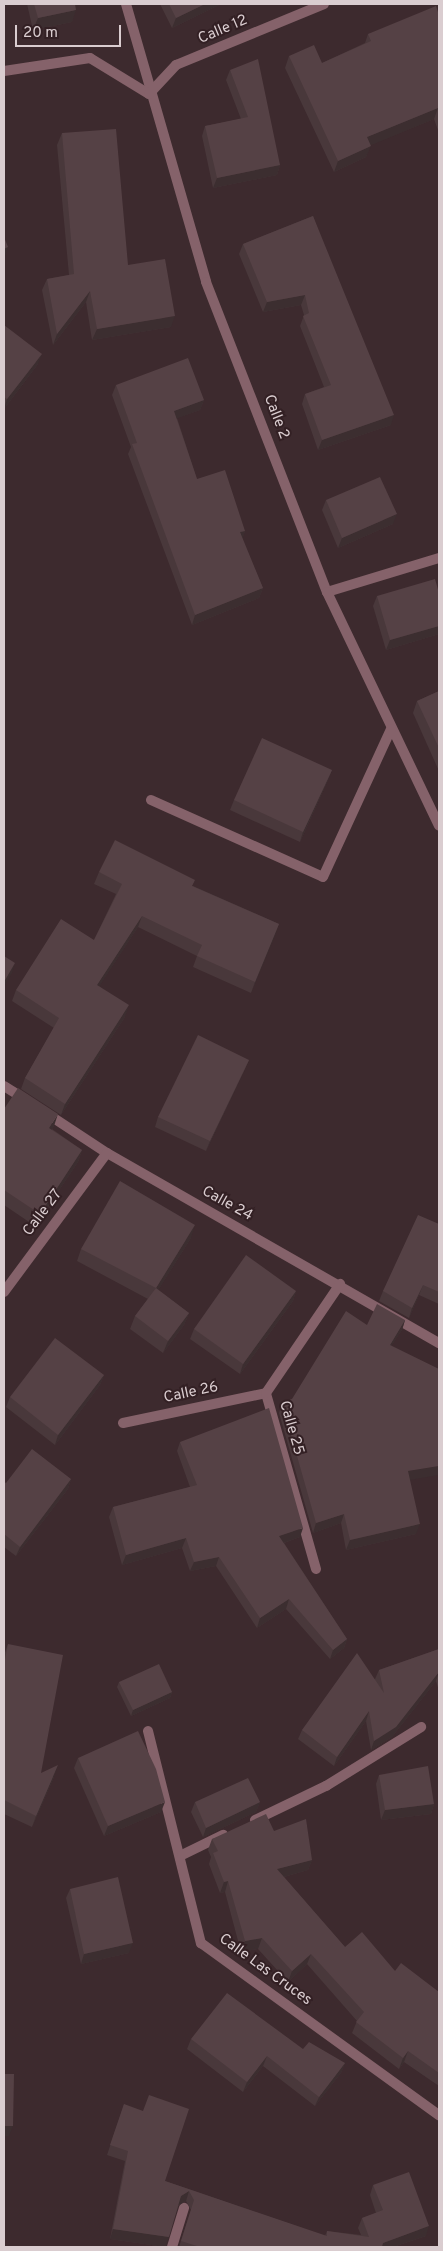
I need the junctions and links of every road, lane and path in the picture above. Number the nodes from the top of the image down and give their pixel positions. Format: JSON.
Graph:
{"nodes":[{"id":1,"x":126,"y":4,"type":"edge"},
{"id":2,"x":324,"y":4,"type":"edge"},
{"id":3,"x":4,"y":71,"type":"edge"},
{"id":4,"x":149,"y":94,"type":"junction"},
{"id":5,"x":439,"y":558,"type":"edge"},
{"id":6,"x":327,"y":592,"type":"junction"},
{"id":7,"x":391,"y":730,"type":"junction"},
{"id":8,"x":151,"y":800,"type":"dead end"},
{"id":9,"x":439,"y":826,"type":"edge"},
{"id":10,"x":4,"y":1086,"type":"edge"},
{"id":11,"x":107,"y":1153,"type":"junction"},
{"id":12,"x":340,"y":1284,"type":"junction"},
{"id":13,"x":4,"y":1292,"type":"edge"},
{"id":14,"x":439,"y":1343,"type":"edge"},
{"id":15,"x":266,"y":1393,"type":"junction"},
{"id":16,"x":123,"y":1423,"type":"dead end"},
{"id":17,"x":316,"y":1569,"type":"dead end"},
{"id":18,"x":420,"y":1727,"type":"dead end"},
{"id":19,"x":148,"y":1730,"type":"dead end"},
{"id":20,"x":182,"y":1855,"type":"junction"},
{"id":21,"x":439,"y":2115,"type":"edge"},
{"id":22,"x":184,"y":2208,"type":"edge"},
{"id":23,"x":172,"y":2247,"type":"edge"}],
"edges":[{"from":1,"to":4,"type":"street","name":"Calle 2"},
{"from":2,"to":4,"type":"street","name":"Calle 12"},
{"from":3,"to":4,"type":"street"},
{"from":4,"to":6,"type":"street","name":"Calle 2"},
{"from":5,"to":6,"type":"street"},
{"from":6,"to":7,"type":"street","name":"Calle 2"},
{"from":7,"to":8,"type":"street"},
{"from":7,"to":9,"type":"street","name":"Calle 2"},
{"from":10,"to":11,"type":"street","name":"Calle 24"},
{"from":11,"to":12,"type":"street","name":"Calle 24"},
{"from":11,"to":13,"type":"street","name":"Calle 27"},
{"from":12,"to":14,"type":"street","name":"Calle 24"},
{"from":12,"to":15,"type":"street","name":"Calle 25"},
{"from":15,"to":16,"type":"street","name":"Calle 26"},
{"from":15,"to":17,"type":"street","name":"Calle 25"},
{"from":18,"to":20,"type":"street"},
{"from":19,"to":20,"type":"street","name":"Calle Las Cruces"},
{"from":20,"to":21,"type":"street","name":"Calle Las Cruces"},
{"from":22,"to":23,"type":"street"}]}
